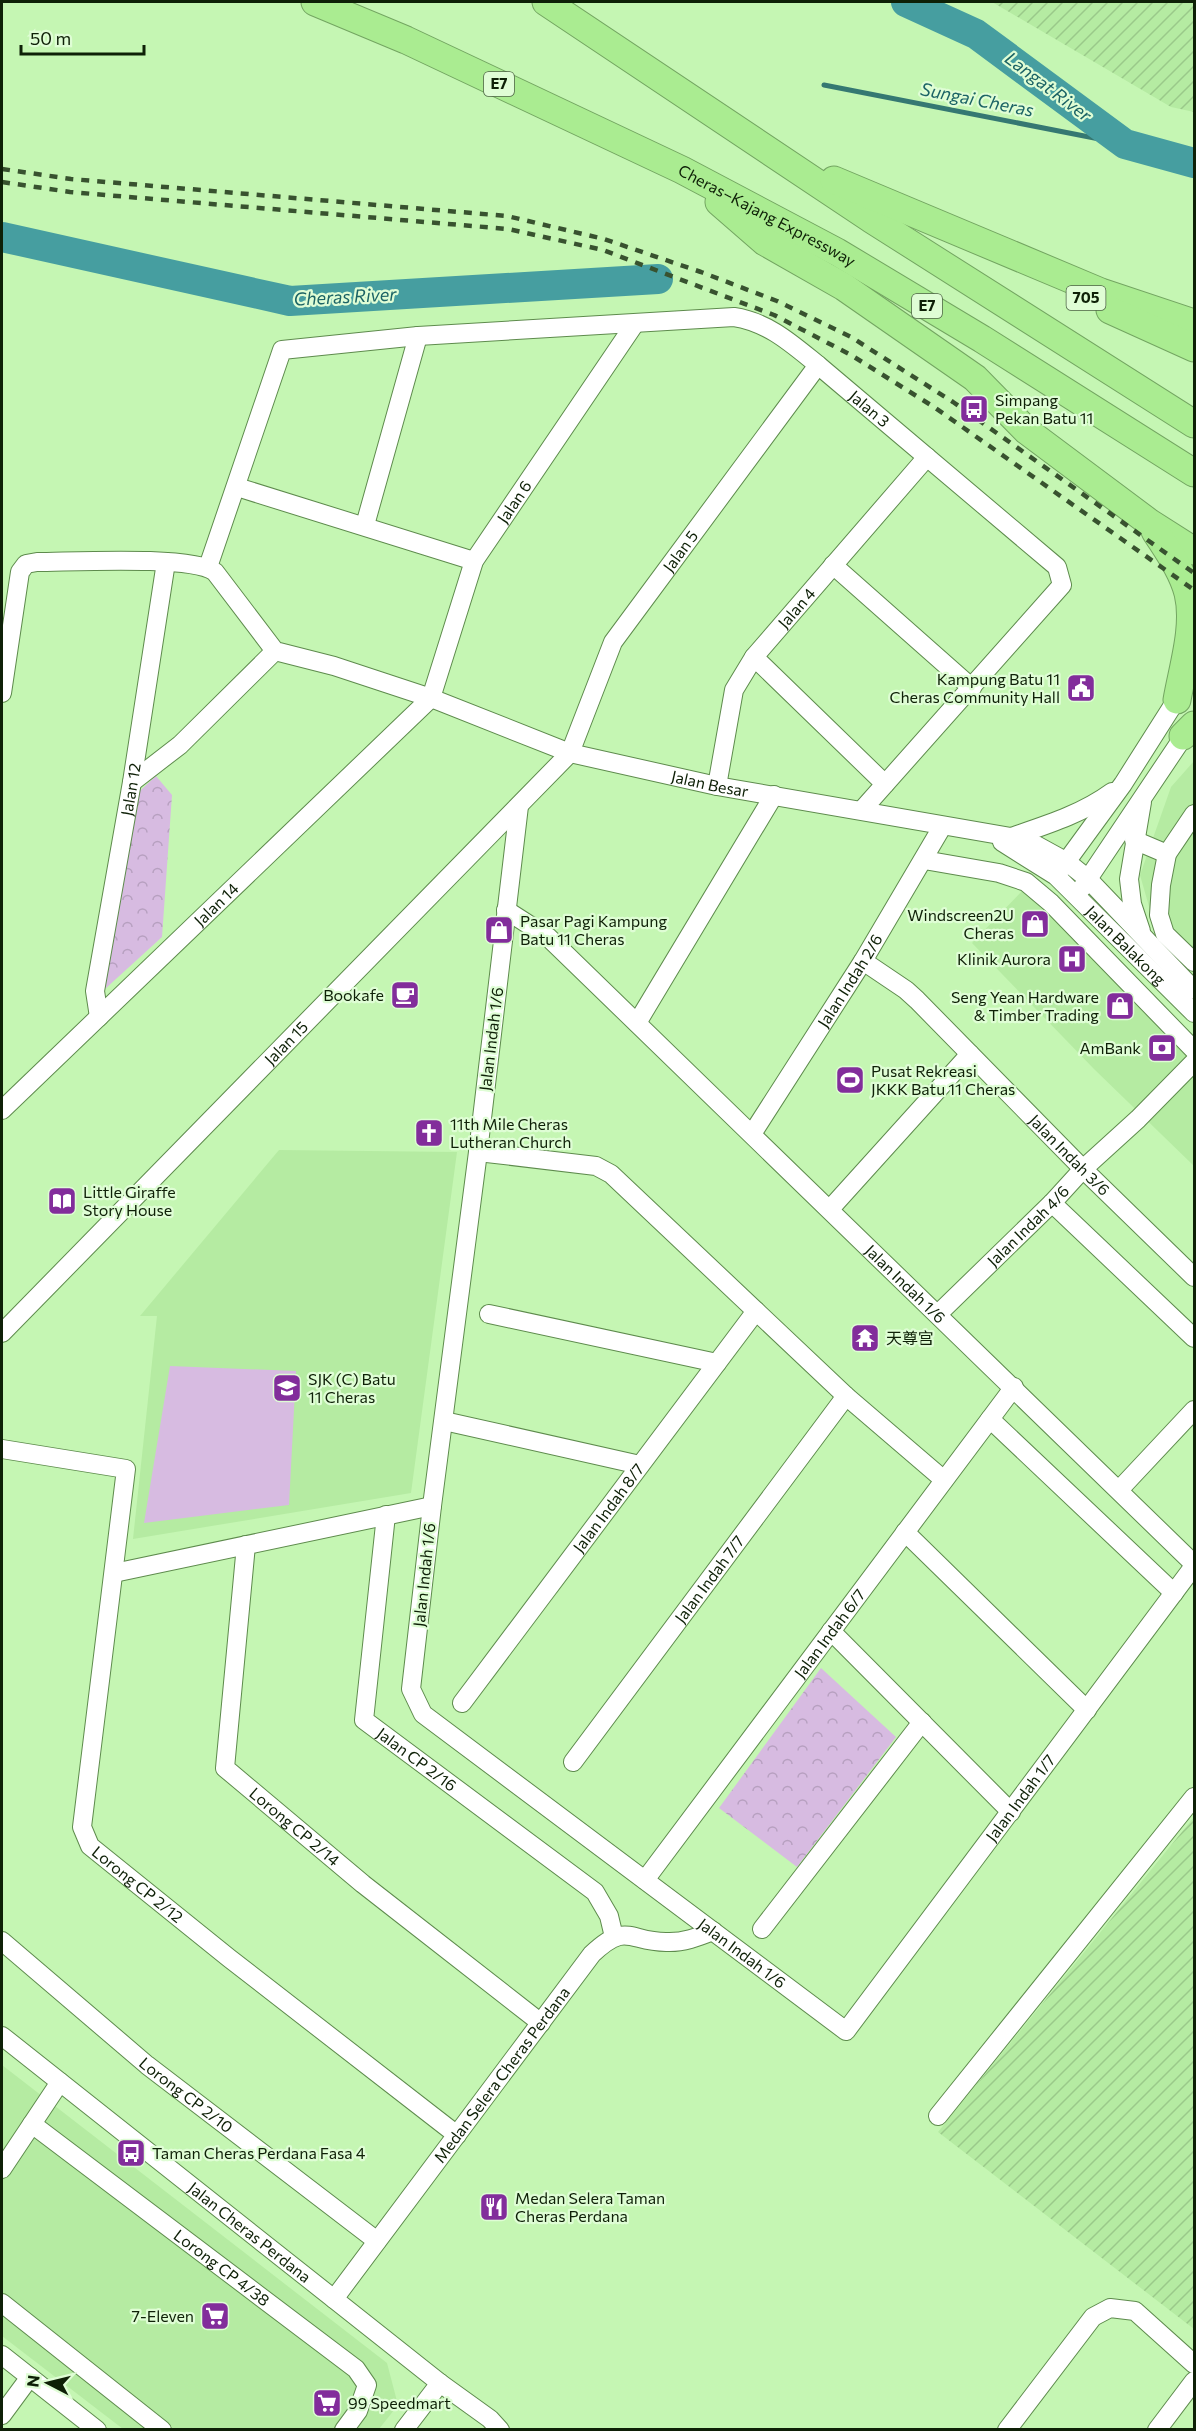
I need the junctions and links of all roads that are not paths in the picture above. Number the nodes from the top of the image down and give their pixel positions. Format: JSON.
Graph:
{"nodes":[{"id":1,"x":315,"y":2,"type":"edge"},
{"id":2,"x":546,"y":2,"type":"edge"},
{"id":3,"x":775,"y":155,"type":"junction"},
{"id":4,"x":682,"y":170,"type":"junction"},
{"id":5,"x":981,"y":243,"type":"junction"},
{"id":6,"x":1194,"y":323,"type":"edge"},
{"id":7,"x":634,"y":325,"type":"junction"},
{"id":8,"x":418,"y":336,"type":"junction"},
{"id":9,"x":1194,"y":348,"type":"edge"},
{"id":10,"x":818,"y":365,"type":"junction"},
{"id":11,"x":1191,"y":422,"type":"edge"},
{"id":12,"x":927,"y":457,"type":"junction"},
{"id":13,"x":1194,"y":473,"type":"edge"},
{"id":14,"x":237,"y":487,"type":"junction"},
{"id":15,"x":1150,"y":523,"type":"junction"},
{"id":16,"x":365,"y":525,"type":"junction"},
{"id":17,"x":1194,"y":551,"type":"edge"},
{"id":18,"x":474,"y":561,"type":"junction"},
{"id":19,"x":166,"y":562,"type":"junction"},
{"id":20,"x":833,"y":565,"type":"junction"},
{"id":21,"x":208,"y":567,"type":"junction"},
{"id":22,"x":275,"y":651,"type":"junction"},
{"id":23,"x":754,"y":657,"type":"junction"},
{"id":24,"x":1194,"y":672,"type":"edge"},
{"id":25,"x":972,"y":688,"type":"junction"},
{"id":26,"x":2,"y":693,"type":"edge"},
{"id":27,"x":431,"y":698,"type":"junction"},
{"id":28,"x":1177,"y":700,"type":"junction"},
{"id":29,"x":1191,"y":727,"type":"edge"},
{"id":30,"x":570,"y":753,"type":"junction"},
{"id":31,"x":132,"y":782,"type":"junction"},
{"id":32,"x":885,"y":784,"type":"junction"},
{"id":33,"x":1123,"y":784,"type":"junction"},
{"id":34,"x":717,"y":786,"type":"junction"},
{"id":35,"x":1144,"y":792,"type":"junction"},
{"id":36,"x":774,"y":795,"type":"junction"},
{"id":37,"x":519,"y":806,"type":"junction"},
{"id":38,"x":862,"y":810,"type":"junction"},
{"id":39,"x":1194,"y":814,"type":"edge"},
{"id":40,"x":942,"y":827,"type":"junction"},
{"id":41,"x":1004,"y":837,"type":"junction"},
{"id":42,"x":1134,"y":840,"type":"junction"},
{"id":43,"x":1167,"y":854,"type":"junction"},
{"id":44,"x":924,"y":860,"type":"junction"},
{"id":45,"x":1062,"y":869,"type":"junction"},
{"id":46,"x":1088,"y":879,"type":"junction"},
{"id":47,"x":1077,"y":895,"type":"junction"},
{"id":48,"x":506,"y":910,"type":"junction"},
{"id":49,"x":1144,"y":938,"type":"junction"},
{"id":50,"x":863,"y":961,"type":"junction"},
{"id":51,"x":1194,"y":962,"type":"edge"},
{"id":52,"x":1194,"y":990,"type":"edge"},
{"id":53,"x":1194,"y":1013,"type":"edge"},
{"id":54,"x":99,"y":1017,"type":"junction"},
{"id":55,"x":637,"y":1023,"type":"junction"},
{"id":56,"x":1194,"y":1050,"type":"edge"},
{"id":57,"x":970,"y":1054,"type":"junction"},
{"id":58,"x":1194,"y":1062,"type":"edge"},
{"id":59,"x":2,"y":1110,"type":"edge"},
{"id":60,"x":752,"y":1134,"type":"junction"},
{"id":61,"x":478,"y":1152,"type":"junction"},
{"id":62,"x":1083,"y":1168,"type":"junction"},
{"id":63,"x":1052,"y":1203,"type":"junction"},
{"id":64,"x":830,"y":1209,"type":"junction"},
{"id":65,"x":1194,"y":1277,"type":"edge"},
{"id":66,"x":756,"y":1311,"type":"junction"},
{"id":67,"x":489,"y":1314,"type":"dead end"},
{"id":68,"x":938,"y":1314,"type":"junction"},
{"id":69,"x":2,"y":1333,"type":"edge"},
{"id":70,"x":1194,"y":1338,"type":"edge"},
{"id":71,"x":717,"y":1363,"type":"junction"},
{"id":72,"x":1014,"y":1387,"type":"junction"},
{"id":73,"x":846,"y":1396,"type":"junction"},
{"id":74,"x":1194,"y":1410,"type":"edge"},
{"id":75,"x":990,"y":1419,"type":"junction"},
{"id":76,"x":444,"y":1421,"type":"junction"},
{"id":77,"x":2,"y":1449,"type":"edge"},
{"id":78,"x":640,"y":1465,"type":"junction"},
{"id":79,"x":944,"y":1480,"type":"junction"},
{"id":80,"x":1119,"y":1490,"type":"junction"},
{"id":81,"x":432,"y":1506,"type":"junction"},
{"id":82,"x":386,"y":1515,"type":"junction"},
{"id":83,"x":905,"y":1532,"type":"junction"},
{"id":84,"x":246,"y":1545,"type":"junction"},
{"id":85,"x":1194,"y":1565,"type":"edge"},
{"id":86,"x":114,"y":1573,"type":"junction"},
{"id":87,"x":1174,"y":1593,"type":"junction"},
{"id":88,"x":831,"y":1630,"type":"junction"},
{"id":89,"x":462,"y":1703,"type":"dead end"},
{"id":90,"x":1087,"y":1710,"type":"junction"},
{"id":91,"x":922,"y":1722,"type":"junction"},
{"id":92,"x":573,"y":1762,"type":"dead end"},
{"id":93,"x":1194,"y":1797,"type":"edge"},
{"id":94,"x":1011,"y":1812,"type":"junction"},
{"id":95,"x":645,"y":1880,"type":"junction"},
{"id":96,"x":762,"y":1929,"type":"dead end"},
{"id":97,"x":713,"y":1931,"type":"junction"},
{"id":98,"x":614,"y":1937,"type":"junction"},
{"id":99,"x":2,"y":1941,"type":"edge"},
{"id":100,"x":541,"y":2023,"type":"junction"},
{"id":101,"x":846,"y":2031,"type":"joint"},
{"id":102,"x":2,"y":2036,"type":"edge"},
{"id":103,"x":60,"y":2082,"type":"junction"},
{"id":104,"x":938,"y":2116,"type":"dead end"},
{"id":105,"x":32,"y":2124,"type":"junction"},
{"id":106,"x":456,"y":2135,"type":"junction"},
{"id":107,"x":2,"y":2169,"type":"edge"},
{"id":108,"x":377,"y":2241,"type":"junction"},
{"id":109,"x":334,"y":2299,"type":"junction"},
{"id":110,"x":2,"y":2302,"type":"edge"},
{"id":111,"x":2,"y":2355,"type":"edge"},
{"id":112,"x":1194,"y":2364,"type":"edge"},
{"id":113,"x":30,"y":2377,"type":"junction"},
{"id":114,"x":1194,"y":2381,"type":"edge"},
{"id":115,"x":440,"y":2383,"type":"junction"},
{"id":116,"x":2,"y":2415,"type":"edge"},
{"id":117,"x":97,"y":2430,"type":"edge"},
{"id":118,"x":162,"y":2430,"type":"edge"},
{"id":119,"x":344,"y":2430,"type":"edge"},
{"id":120,"x":404,"y":2430,"type":"edge"},
{"id":121,"x":500,"y":2430,"type":"edge"},
{"id":122,"x":1007,"y":2430,"type":"edge"},
{"id":123,"x":1157,"y":2430,"type":"edge"}],
"edges":[{"from":1,"to":4,"type":"highway","name":"Cheras–Kajang Expressway","number":"E7"},
{"from":2,"to":3,"type":"highway"},
{"from":3,"to":5,"type":"highway"},
{"from":3,"to":11,"type":"highway"},
{"from":4,"to":13,"type":"highway","name":"Cheras–Kajang Expressway","number":"E7"},
{"from":4,"to":15,"type":"highway"},
{"from":5,"to":6,"type":"highway"},
{"from":5,"to":9,"type":"highway","number":"705"},
{"from":7,"to":8,"type":"street","name":"Jalan 3"},
{"from":7,"to":10,"type":"street","name":"Jalan 3"},
{"from":7,"to":18,"type":"street","name":"Jalan 6"},
{"from":8,"to":14,"type":"street","name":"Jalan 3"},
{"from":8,"to":16,"type":"street"},
{"from":10,"to":12,"type":"street","name":"Jalan 3"},
{"from":10,"to":30,"type":"street","name":"Jalan 5"},
{"from":12,"to":20,"type":"street","name":"Jalan 4"},
{"from":12,"to":25,"type":"street","name":"Jalan 3"},
{"from":14,"to":16,"type":"street"},
{"from":14,"to":21,"type":"street"},
{"from":15,"to":17,"type":"highway"},
{"from":15,"to":28,"type":"highway"},
{"from":16,"to":18,"type":"street"},
{"from":18,"to":27,"type":"street","name":"Jalan 6"},
{"from":19,"to":21,"type":"street"},
{"from":19,"to":26,"type":"street"},
{"from":19,"to":31,"type":"street","name":"Jalan 12"},
{"from":20,"to":23,"type":"street","name":"Jalan 4"},
{"from":20,"to":25,"type":"street"},
{"from":21,"to":22,"type":"street"},
{"from":22,"to":27,"type":"street","name":"Jalan Besar"},
{"from":22,"to":31,"type":"street"},
{"from":23,"to":32,"type":"street"},
{"from":23,"to":34,"type":"street","name":"Jalan 4"},
{"from":24,"to":28,"type":"street"},
{"from":25,"to":32,"type":"street"},
{"from":27,"to":30,"type":"street","name":"Jalan Besar"},
{"from":27,"to":54,"type":"street","name":"Jalan 14"},
{"from":28,"to":33,"type":"street"},
{"from":29,"to":35,"type":"street"},
{"from":30,"to":34,"type":"street","name":"Jalan Besar"},
{"from":30,"to":37,"type":"street","name":"Jalan 15"},
{"from":31,"to":54,"type":"street","name":"Jalan 12"},
{"from":32,"to":38,"type":"street"},
{"from":33,"to":41,"type":"street"},
{"from":33,"to":45,"type":"street"},
{"from":34,"to":36,"type":"street","name":"Jalan Besar"},
{"from":35,"to":42,"type":"street"},
{"from":35,"to":46,"type":"street"},
{"from":36,"to":38,"type":"street","name":"Jalan Besar"},
{"from":36,"to":55,"type":"street"},
{"from":37,"to":48,"type":"street","name":"Jalan Indah 1/6"},
{"from":37,"to":69,"type":"street","name":"Jalan 15"},
{"from":38,"to":40,"type":"street","name":"Jalan Besar"},
{"from":39,"to":43,"type":"street"},
{"from":40,"to":41,"type":"street","name":"Jalan Besar"},
{"from":40,"to":44,"type":"street","name":"Jalan Indah 2/6"},
{"from":41,"to":45,"type":"street","name":"Jalan Besar"},
{"from":42,"to":43,"type":"street"},
{"from":42,"to":49,"type":"street"},
{"from":43,"to":51,"type":"street"},
{"from":44,"to":50,"type":"street","name":"Jalan Indah 2/6"},
{"from":44,"to":56,"type":"street"},
{"from":45,"to":46,"type":"street"},
{"from":45,"to":47,"type":"street","name":"Jalan Balakong"},
{"from":46,"to":47,"type":"street"},
{"from":46,"to":49,"type":"street","name":"Jalan Balakong"},
{"from":47,"to":53,"type":"street","name":"Jalan Balakong"},
{"from":48,"to":55,"type":"street","name":"Jalan Indah 1/6"},
{"from":48,"to":61,"type":"street","name":"Jalan Indah 1/6"},
{"from":49,"to":52,"type":"street","name":"Jalan Balakong"},
{"from":50,"to":57,"type":"street","name":"Jalan Indah 3/6"},
{"from":50,"to":60,"type":"street","name":"Jalan Indah 2/6"},
{"from":54,"to":59,"type":"street","name":"Jalan 14"},
{"from":55,"to":60,"type":"street","name":"Jalan Indah 1/6"},
{"from":57,"to":62,"type":"street","name":"Jalan Indah 3/6"},
{"from":57,"to":64,"type":"street"},
{"from":58,"to":62,"type":"street","name":"Jalan Indah 4/6"},
{"from":60,"to":64,"type":"street","name":"Jalan Indah 1/6"},
{"from":61,"to":66,"type":"street"},
{"from":61,"to":76,"type":"street","name":"Jalan Indah 1/6"},
{"from":62,"to":63,"type":"street","name":"Jalan Indah 4/6"},
{"from":62,"to":65,"type":"street","name":"Jalan Indah 3/6"},
{"from":63,"to":68,"type":"street","name":"Jalan Indah 4/6"},
{"from":63,"to":70,"type":"street"},
{"from":64,"to":68,"type":"street","name":"Jalan Indah 1/6"},
{"from":66,"to":71,"type":"street","name":"Jalan Indah 8/7"},
{"from":66,"to":73,"type":"street"},
{"from":67,"to":71,"type":"street"},
{"from":68,"to":72,"type":"street","name":"Jalan Indah 1/6"},
{"from":71,"to":78,"type":"street","name":"Jalan Indah 8/7"},
{"from":72,"to":75,"type":"street","name":"Jalan Indah 6/7"},
{"from":72,"to":80,"type":"street","name":"Jalan Indah 1/6"},
{"from":73,"to":79,"type":"street"},
{"from":73,"to":92,"type":"street","name":"Jalan Indah 7/7"},
{"from":74,"to":80,"type":"street"},
{"from":75,"to":79,"type":"street","name":"Jalan Indah 6/7"},
{"from":75,"to":87,"type":"street"},
{"from":76,"to":78,"type":"street"},
{"from":76,"to":81,"type":"street","name":"Jalan Indah 1/6"},
{"from":77,"to":86,"type":"street","name":"Lorong CP 2/12"},
{"from":78,"to":89,"type":"street","name":"Jalan Indah 8/7"},
{"from":79,"to":83,"type":"street","name":"Jalan Indah 6/7"},
{"from":80,"to":85,"type":"street","name":"Jalan Indah 1/6"},
{"from":81,"to":82,"type":"street"},
{"from":81,"to":95,"type":"street","name":"Jalan Indah 1/6"},
{"from":82,"to":84,"type":"street"},
{"from":82,"to":98,"type":"street","name":"Jalan CP 2/16"},
{"from":83,"to":88,"type":"street","name":"Jalan Indah 6/7"},
{"from":83,"to":90,"type":"street"},
{"from":84,"to":86,"type":"street"},
{"from":84,"to":100,"type":"street","name":"Lorong CP 2/14"},
{"from":85,"to":87,"type":"street","name":"Jalan Indah 1/7"},
{"from":86,"to":106,"type":"street","name":"Lorong CP 2/12"},
{"from":87,"to":90,"type":"street","name":"Jalan Indah 1/7"},
{"from":88,"to":91,"type":"street"},
{"from":88,"to":95,"type":"street","name":"Jalan Indah 6/7"},
{"from":90,"to":94,"type":"street","name":"Jalan Indah 1/7"},
{"from":91,"to":94,"type":"street"},
{"from":91,"to":96,"type":"street"},
{"from":93,"to":104,"type":"street"},
{"from":94,"to":101,"type":"street","name":"Jalan Indah 1/7"},
{"from":95,"to":97,"type":"street","name":"Jalan Indah 1/6"},
{"from":97,"to":98,"type":"street"},
{"from":97,"to":101,"type":"street","name":"Jalan Indah 1/6"},
{"from":98,"to":100,"type":"street","name":"Medan Selera Cheras Perdana"},
{"from":99,"to":108,"type":"street","name":"Lorong CP 2/10"},
{"from":100,"to":106,"type":"street","name":"Medan Selera Cheras Perdana"},
{"from":102,"to":103,"type":"street","name":"Jalan Cheras Perdana"},
{"from":103,"to":105,"type":"street"},
{"from":103,"to":109,"type":"street","name":"Jalan Cheras Perdana"},
{"from":105,"to":107,"type":"street"},
{"from":105,"to":119,"type":"street","name":"Lorong CP 4/38"},
{"from":106,"to":108,"type":"street","name":"Medan Selera Cheras Perdana"},
{"from":108,"to":109,"type":"street","name":"Medan Selera Cheras Perdana"},
{"from":109,"to":115,"type":"street","name":"Jalan Cheras Perdana"},
{"from":110,"to":118,"type":"street"},
{"from":111,"to":113,"type":"street"},
{"from":112,"to":122,"type":"street"},
{"from":113,"to":116,"type":"street"},
{"from":113,"to":117,"type":"street"},
{"from":114,"to":123,"type":"street"},
{"from":115,"to":120,"type":"street"},
{"from":115,"to":121,"type":"street","name":"Jalan Cheras Perdana"}]}
